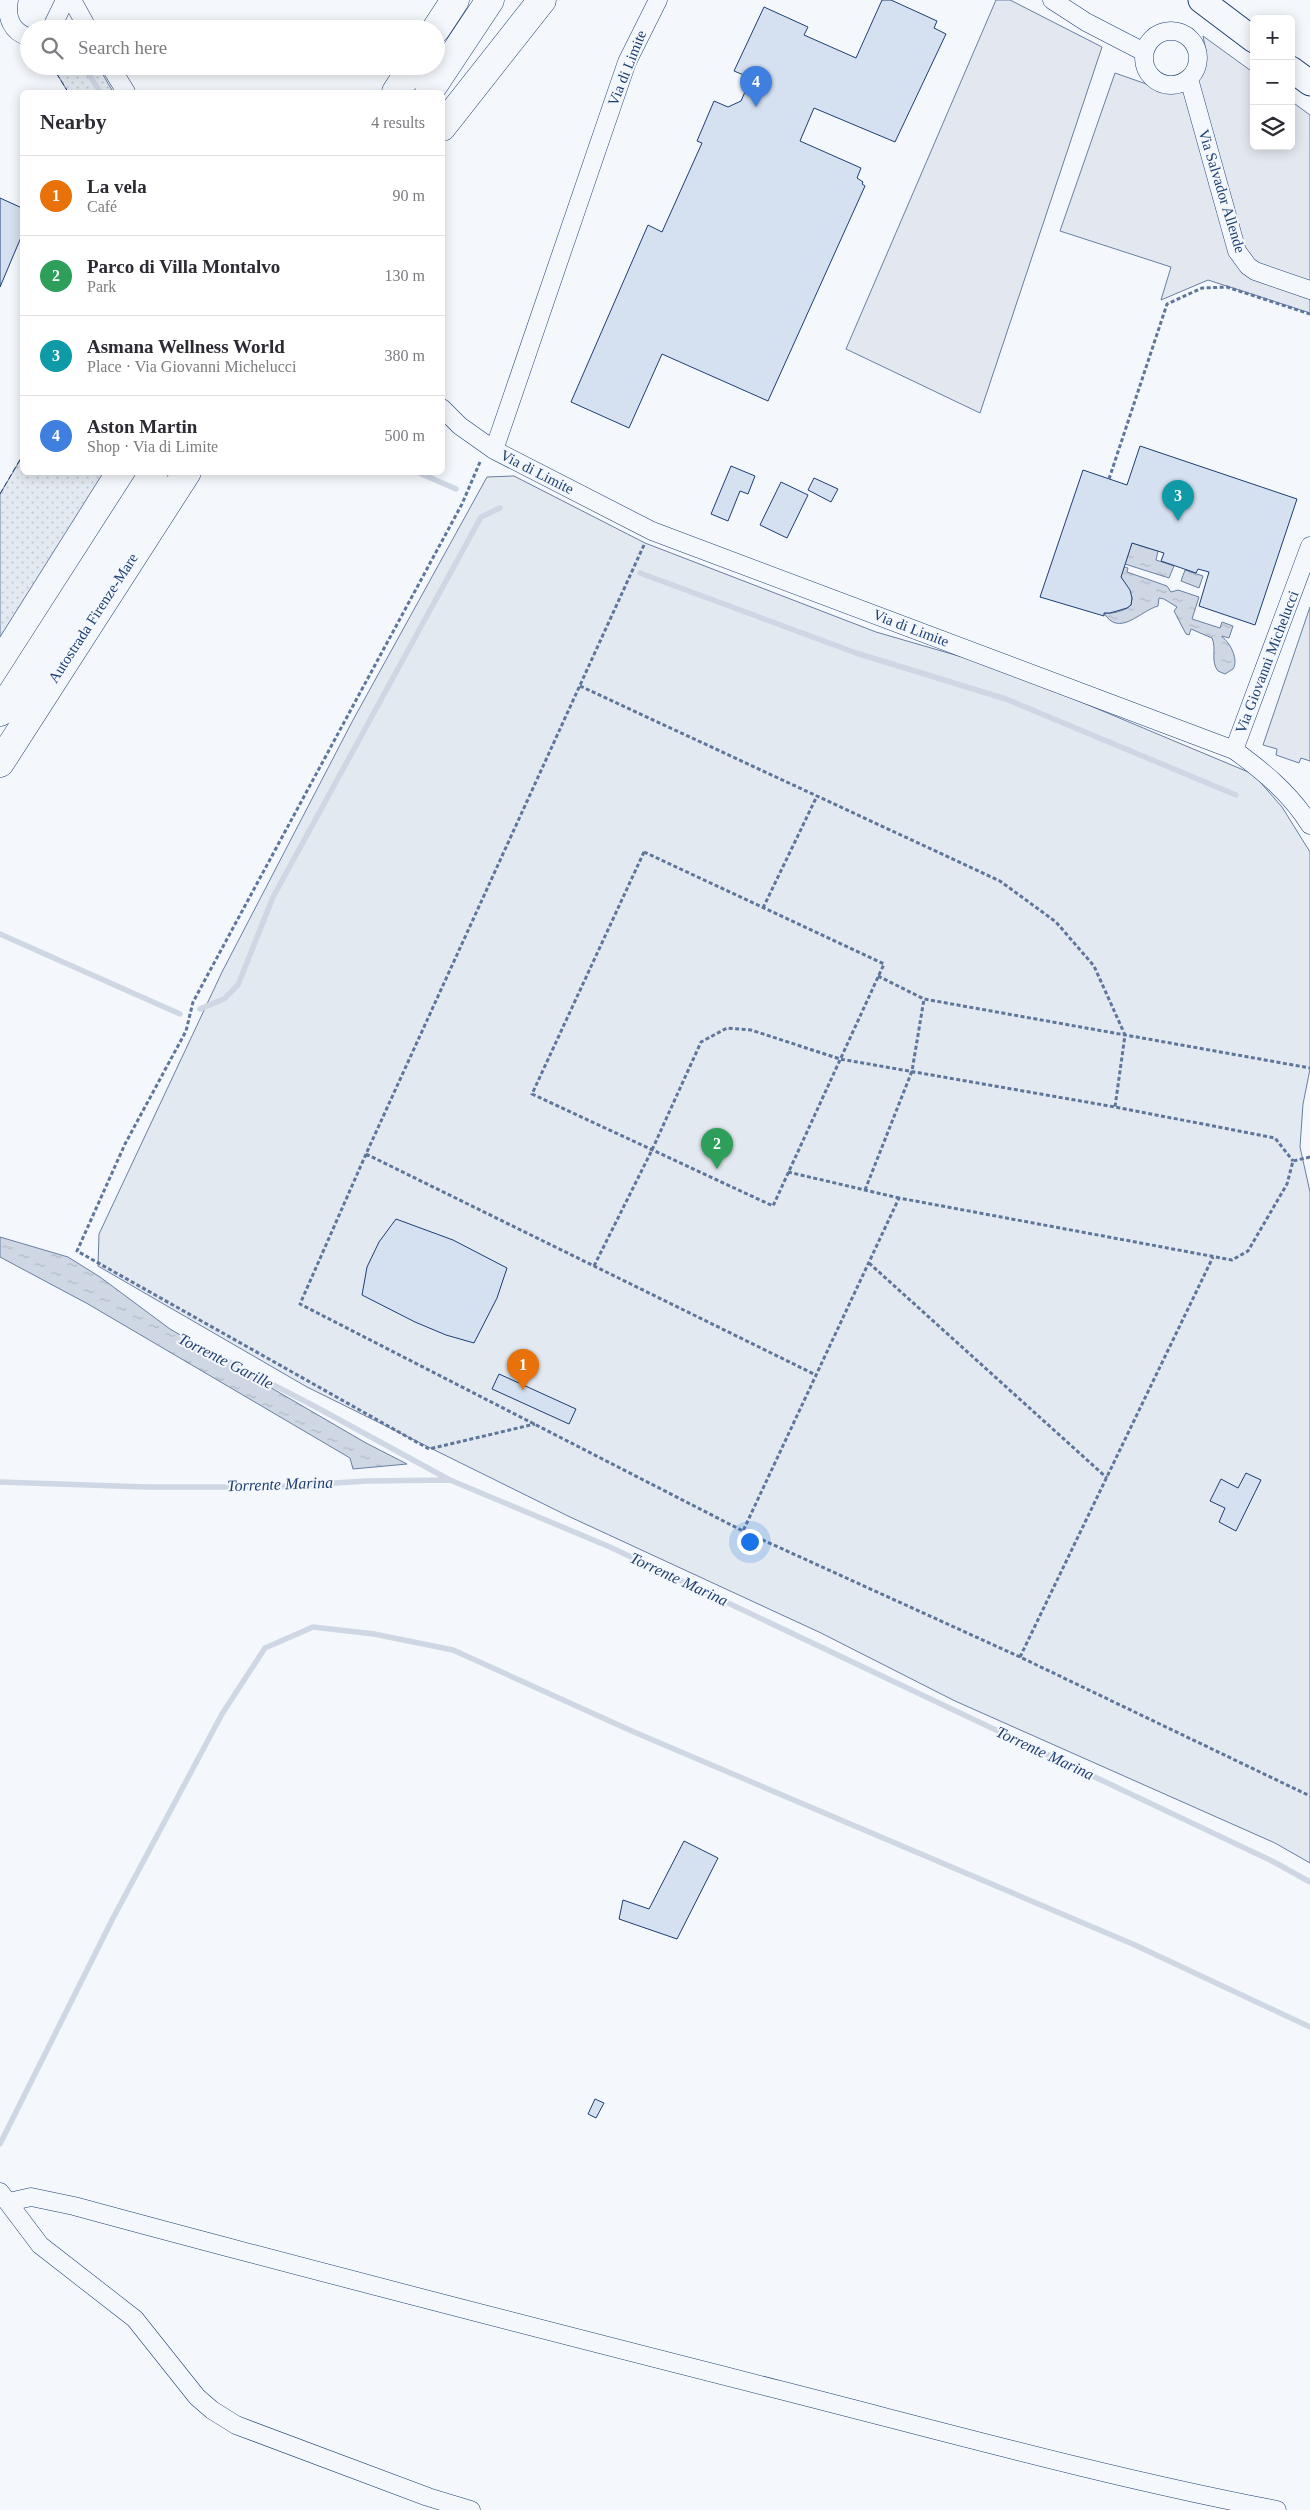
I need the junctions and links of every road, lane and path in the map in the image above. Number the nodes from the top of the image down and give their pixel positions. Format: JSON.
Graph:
{"nodes":[{"id":1,"x":10,"y":0,"type":"edge"},
{"id":2,"x":65,"y":0,"type":"edge"},
{"id":3,"x":72,"y":0,"type":"edge"},
{"id":4,"x":454,"y":0,"type":"edge"},
{"id":5,"x":490,"y":0,"type":"edge"},
{"id":6,"x":542,"y":0,"type":"edge"},
{"id":7,"x":658,"y":0,"type":"edge"},
{"id":8,"x":1052,"y":0,"type":"edge"},
{"id":9,"x":1201,"y":0,"type":"edge"},
{"id":10,"x":55,"y":20,"type":"edge"},
{"id":11,"x":83,"y":20,"type":"edge"},
{"id":12,"x":442,"y":20,"type":"edge"},
{"id":13,"x":20,"y":32,"type":"edge"},
{"id":14,"x":1250,"y":37,"type":"edge"},
{"id":15,"x":1144,"y":52,"type":"junction"},
{"id":16,"x":445,"y":68,"type":"edge"},
{"id":17,"x":1295,"y":71,"type":"edge"},
{"id":18,"x":116,"y":75,"type":"edge"},
{"id":19,"x":407,"y":75,"type":"edge"},
{"id":20,"x":440,"y":75,"type":"edge"},
{"id":21,"x":1189,"y":79,"type":"junction"},
{"id":22,"x":1310,"y":83,"type":"edge"},
{"id":23,"x":125,"y":90,"type":"edge"},
{"id":24,"x":397,"y":90,"type":"edge"},
{"id":25,"x":430,"y":90,"type":"edge"},
{"id":26,"x":445,"y":123,"type":"edge"},
{"id":27,"x":1310,"y":290,"type":"edge"},
{"id":28,"x":1310,"y":314,"type":"edge"},
{"id":29,"x":445,"y":411,"type":"edge"},
{"id":30,"x":494,"y":450,"type":"junction"},
{"id":31,"x":152,"y":475,"type":"edge"},
{"id":32,"x":185,"y":475,"type":"edge"},
{"id":33,"x":1108,"y":479,"type":"dead end"},
{"id":34,"x":1310,"y":546,"type":"edge"},
{"id":35,"x":638,"y":555,"type":"dead end"},
{"id":36,"x":579,"y":686,"type":"junction"},
{"id":37,"x":0,"y":712,"type":"edge"},
{"id":38,"x":1234,"y":750,"type":"junction"},
{"id":39,"x":0,"y":763,"type":"edge"},
{"id":40,"x":816,"y":796,"type":"junction"},
{"id":41,"x":1310,"y":825,"type":"edge"},
{"id":42,"x":763,"y":908,"type":"junction"},
{"id":43,"x":878,"y":976,"type":"junction"},
{"id":44,"x":924,"y":999,"type":"junction"},
{"id":45,"x":1125,"y":1035,"type":"junction"},
{"id":46,"x":840,"y":1058,"type":"junction"},
{"id":47,"x":1310,"y":1068,"type":"edge"},
{"id":48,"x":912,"y":1071,"type":"junction"},
{"id":49,"x":1115,"y":1106,"type":"junction"},
{"id":50,"x":652,"y":1150,"type":"junction"},
{"id":51,"x":366,"y":1154,"type":"junction"},
{"id":52,"x":1310,"y":1157,"type":"edge"},
{"id":53,"x":1293,"y":1161,"type":"junction"},
{"id":54,"x":788,"y":1172,"type":"junction"},
{"id":55,"x":865,"y":1190,"type":"junction"},
{"id":56,"x":899,"y":1198,"type":"junction"},
{"id":57,"x":1213,"y":1257,"type":"junction"},
{"id":58,"x":869,"y":1263,"type":"junction"},
{"id":59,"x":594,"y":1266,"type":"junction"},
{"id":60,"x":816,"y":1375,"type":"junction"},
{"id":61,"x":535,"y":1424,"type":"junction"},
{"id":62,"x":1107,"y":1478,"type":"junction"},
{"id":63,"x":743,"y":1530,"type":"junction"},
{"id":64,"x":1020,"y":1657,"type":"junction"},
{"id":65,"x":1310,"y":1796,"type":"edge"},
{"id":66,"x":5,"y":2197,"type":"edge"},
{"id":67,"x":471,"y":2510,"type":"edge"},
{"id":68,"x":1277,"y":2510,"type":"edge"}],
"edges":[{"from":1,"to":13,"type":"street"},
{"from":2,"to":10,"type":"street"},
{"from":3,"to":11,"type":"street"},
{"from":4,"to":12,"type":"highway"},
{"from":5,"to":16,"type":"highway"},
{"from":6,"to":26,"type":"highway"},
{"from":7,"to":30,"type":"street","name":"Via di Limite"},
{"from":8,"to":15,"type":"street"},
{"from":9,"to":14,"type":"main road"},
{"from":15,"to":21,"type":"street"},
{"from":15,"to":21,"type":"street"},
{"from":17,"to":22,"type":"main road"},
{"from":18,"to":23,"type":"street"},
{"from":19,"to":24,"type":"highway"},
{"from":20,"to":25,"type":"highway"},
{"from":21,"to":27,"type":"street","name":"Via Salvador Allende"},
{"from":28,"to":33,"type":"path"},
{"from":29,"to":30,"type":"street","name":"Via di Limite"},
{"from":30,"to":38,"type":"street","name":"Via di Limite"},
{"from":30,"to":61,"type":"path"},
{"from":31,"to":37,"type":"highway","name":"Autostrada Firenze-Mare"},
{"from":32,"to":39,"type":"highway","name":"Autostrada Firenze-Mare"},
{"from":34,"to":38,"type":"street","name":"Via Giovanni Michelucci"},
{"from":35,"to":36,"type":"path"},
{"from":36,"to":40,"type":"path"},
{"from":36,"to":51,"type":"path"},
{"from":38,"to":41,"type":"street","name":"Via di Limite"},
{"from":40,"to":42,"type":"path"},
{"from":40,"to":45,"type":"path"},
{"from":42,"to":43,"type":"path"},
{"from":42,"to":50,"type":"path"},
{"from":43,"to":44,"type":"path"},
{"from":43,"to":46,"type":"path"},
{"from":44,"to":45,"type":"path"},
{"from":44,"to":48,"type":"path"},
{"from":45,"to":47,"type":"path"},
{"from":45,"to":49,"type":"path"},
{"from":46,"to":48,"type":"path"},
{"from":46,"to":50,"type":"path"},
{"from":46,"to":54,"type":"path"},
{"from":48,"to":49,"type":"path"},
{"from":48,"to":55,"type":"path"},
{"from":49,"to":53,"type":"path"},
{"from":50,"to":54,"type":"path"},
{"from":50,"to":59,"type":"path"},
{"from":51,"to":59,"type":"path"},
{"from":51,"to":61,"type":"path"},
{"from":52,"to":53,"type":"path"},
{"from":53,"to":57,"type":"path"},
{"from":54,"to":55,"type":"path"},
{"from":55,"to":56,"type":"path"},
{"from":56,"to":57,"type":"path"},
{"from":56,"to":58,"type":"path"},
{"from":57,"to":62,"type":"path"},
{"from":58,"to":60,"type":"path"},
{"from":58,"to":62,"type":"path"},
{"from":59,"to":60,"type":"path"},
{"from":60,"to":63,"type":"path"},
{"from":61,"to":63,"type":"path"},
{"from":62,"to":64,"type":"path"},
{"from":63,"to":64,"type":"path"},
{"from":64,"to":65,"type":"path"},
{"from":66,"to":67,"type":"street"},
{"from":66,"to":68,"type":"street"}]}
